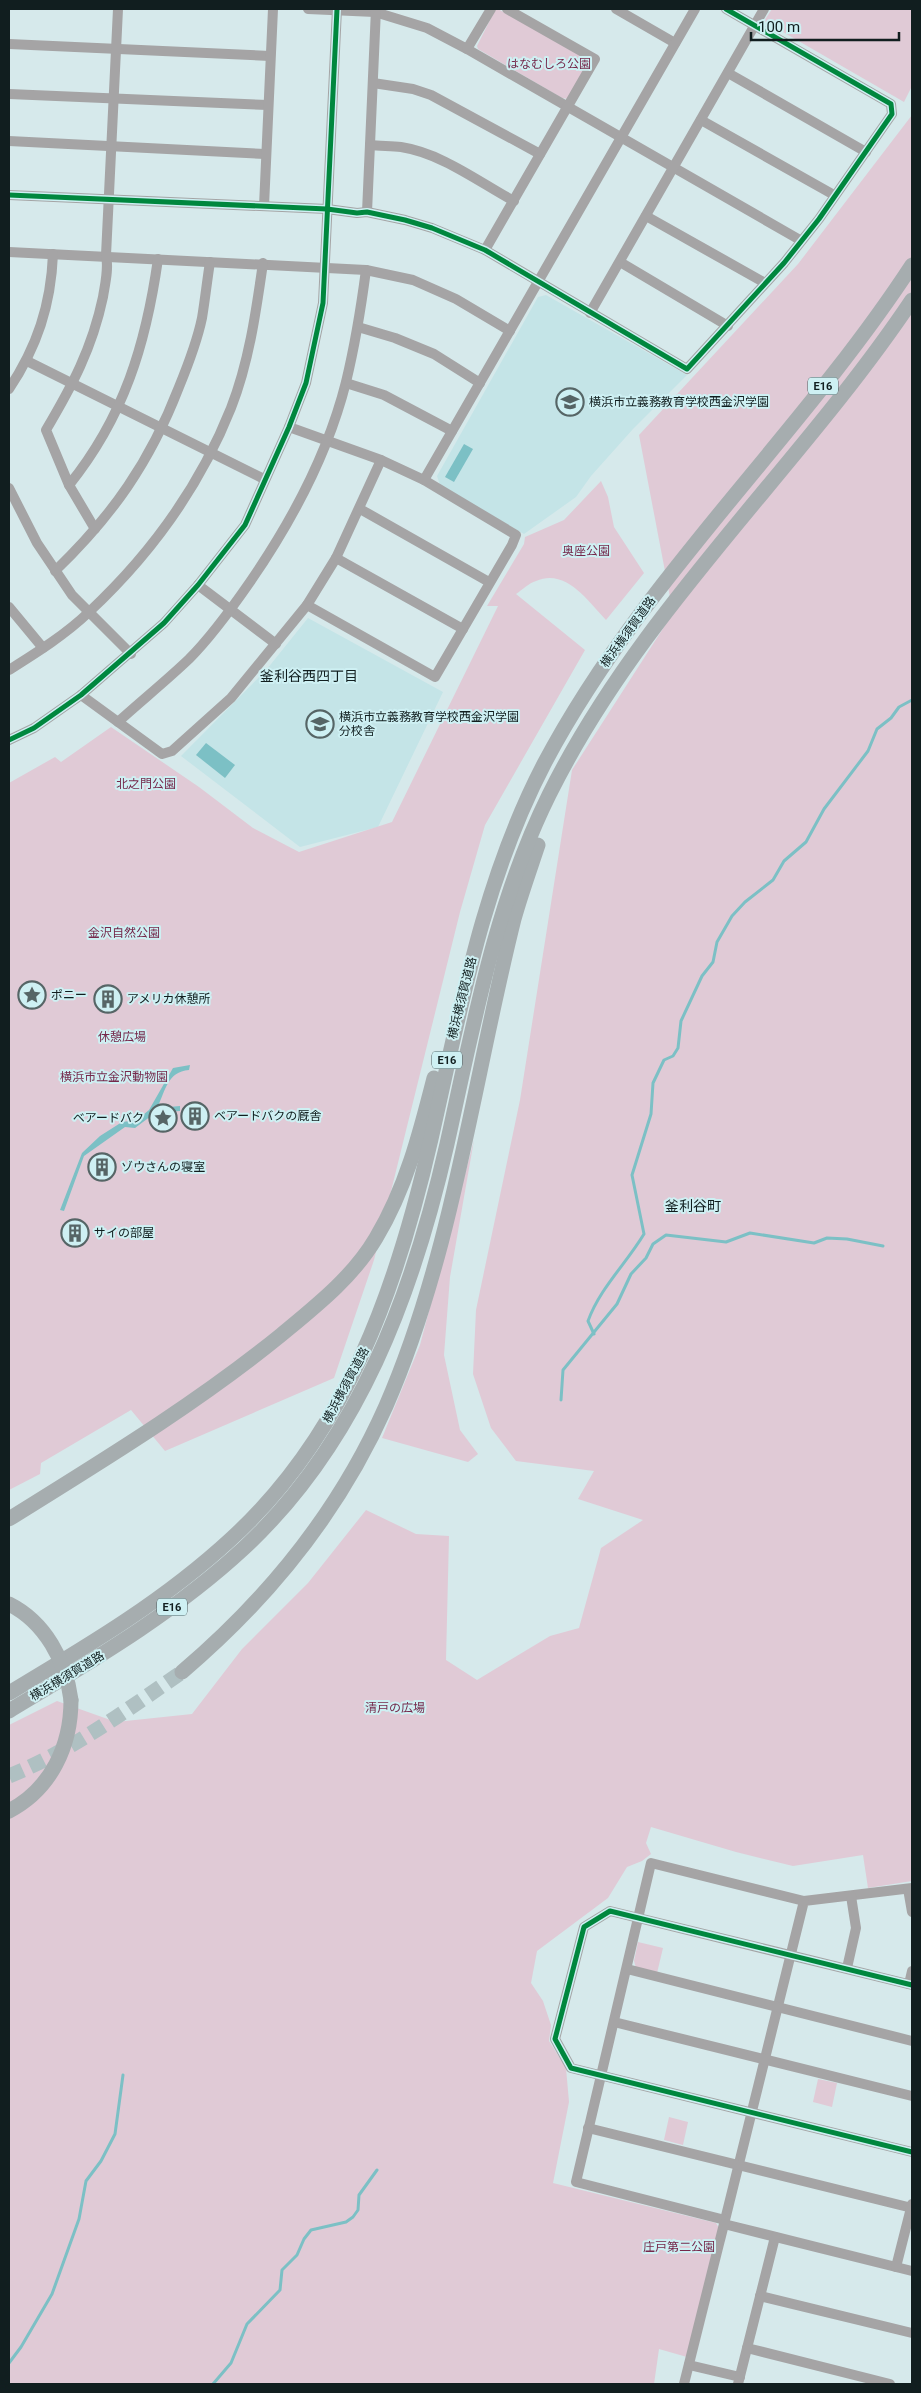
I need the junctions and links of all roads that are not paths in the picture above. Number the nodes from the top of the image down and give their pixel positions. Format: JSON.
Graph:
{"nodes":[{"id":1,"x":118,"y":9,"type":"edge"},
{"id":2,"x":273,"y":9,"type":"edge"},
{"id":3,"x":308,"y":9,"type":"edge"},
{"id":4,"x":337,"y":9,"type":"edge"},
{"id":5,"x":491,"y":9,"type":"edge"},
{"id":6,"x":507,"y":9,"type":"edge"},
{"id":7,"x":616,"y":9,"type":"edge"},
{"id":8,"x":695,"y":9,"type":"edge"},
{"id":9,"x":726,"y":9,"type":"edge"},
{"id":10,"x":764,"y":9,"type":"edge"},
{"id":11,"x":376,"y":10,"type":"edge"},
{"id":12,"x":755,"y":26,"type":"junction"},
{"id":13,"x":675,"y":43,"type":"junction"},
{"id":14,"x":9,"y":44,"type":"edge"},
{"id":15,"x":115,"y":48,"type":"junction"},
{"id":16,"x":467,"y":49,"type":"junction"},
{"id":17,"x":270,"y":56,"type":"junction"},
{"id":18,"x":728,"y":73,"type":"junction"},
{"id":19,"x":373,"y":83,"type":"junction"},
{"id":20,"x":9,"y":94,"type":"edge"},
{"id":21,"x":113,"y":99,"type":"junction"},
{"id":22,"x":268,"y":105,"type":"junction"},
{"id":23,"x":567,"y":106,"type":"junction"},
{"id":24,"x":701,"y":120,"type":"junction"},
{"id":25,"x":622,"y":139,"type":"junction"},
{"id":26,"x":9,"y":141,"type":"edge"},
{"id":27,"x":370,"y":145,"type":"junction"},
{"id":28,"x":113,"y":146,"type":"junction"},
{"id":29,"x":866,"y":152,"type":"junction"},
{"id":30,"x":265,"y":154,"type":"junction"},
{"id":31,"x":540,"y":154,"type":"junction"},
{"id":32,"x":673,"y":168,"type":"junction"},
{"id":33,"x":9,"y":195,"type":"edge"},
{"id":34,"x":834,"y":195,"type":"junction"},
{"id":35,"x":109,"y":199,"type":"junction"},
{"id":36,"x":514,"y":201,"type":"junction"},
{"id":37,"x":264,"y":206,"type":"junction"},
{"id":38,"x":327,"y":209,"type":"junction"},
{"id":39,"x":367,"y":212,"type":"junction"},
{"id":40,"x":646,"y":216,"type":"junction"},
{"id":41,"x":800,"y":240,"type":"junction"},
{"id":42,"x":486,"y":250,"type":"junction"},
{"id":43,"x":9,"y":252,"type":"edge"},
{"id":44,"x":53,"y":254,"type":"junction"},
{"id":45,"x":106,"y":255,"type":"junction"},
{"id":46,"x":158,"y":259,"type":"junction"},
{"id":47,"x":210,"y":262,"type":"junction"},
{"id":48,"x":620,"y":262,"type":"junction"},
{"id":49,"x":263,"y":264,"type":"junction"},
{"id":50,"x":912,"y":265,"type":"edge"},
{"id":51,"x":324,"y":267,"type":"junction"},
{"id":52,"x":366,"y":270,"type":"junction"},
{"id":53,"x":538,"y":282,"type":"junction"},
{"id":54,"x":765,"y":283,"type":"junction"},
{"id":55,"x":912,"y":300,"type":"edge"},
{"id":56,"x":590,"y":313,"type":"junction"},
{"id":57,"x":358,"y":326,"type":"junction"},
{"id":58,"x":728,"y":326,"type":"junction"},
{"id":59,"x":510,"y":331,"type":"junction"},
{"id":60,"x":27,"y":361,"type":"junction"},
{"id":61,"x":346,"y":383,"type":"junction"},
{"id":62,"x":480,"y":383,"type":"junction"},
{"id":63,"x":73,"y":384,"type":"junction"},
{"id":64,"x":9,"y":389,"type":"edge"},
{"id":65,"x":118,"y":407,"type":"junction"},
{"id":66,"x":289,"y":427,"type":"junction"},
{"id":67,"x":163,"y":428,"type":"junction"},
{"id":68,"x":452,"y":431,"type":"junction"},
{"id":69,"x":327,"y":439,"type":"junction"},
{"id":70,"x":211,"y":451,"type":"junction"},
{"id":71,"x":381,"y":460,"type":"junction"},
{"id":72,"x":264,"y":479,"type":"junction"},
{"id":73,"x":424,"y":480,"type":"junction"},
{"id":74,"x":69,"y":485,"type":"junction"},
{"id":75,"x":9,"y":488,"type":"edge"},
{"id":76,"x":12,"y":505,"type":"edge"},
{"id":77,"x":360,"y":509,"type":"junction"},
{"id":78,"x":95,"y":528,"type":"junction"},
{"id":79,"x":336,"y":558,"type":"junction"},
{"id":80,"x":55,"y":571,"type":"junction"},
{"id":81,"x":489,"y":582,"type":"junction"},
{"id":82,"x":198,"y":585,"type":"junction"},
{"id":83,"x":307,"y":605,"type":"junction"},
{"id":84,"x":231,"y":609,"type":"junction"},
{"id":85,"x":10,"y":610,"type":"edge"},
{"id":86,"x":88,"y":613,"type":"junction"},
{"id":87,"x":463,"y":630,"type":"junction"},
{"id":88,"x":276,"y":644,"type":"junction"},
{"id":89,"x":43,"y":648,"type":"junction"},
{"id":90,"x":131,"y":654,"type":"junction"},
{"id":91,"x":9,"y":670,"type":"edge"},
{"id":92,"x":81,"y":695,"type":"junction"},
{"id":93,"x":118,"y":722,"type":"junction"},
{"id":94,"x":9,"y":740,"type":"edge"},
{"id":95,"x":570,"y":754,"type":"junction"},
{"id":96,"x":516,"y":824,"type":"junction"},
{"id":97,"x":344,"y":1407,"type":"junction"},
{"id":98,"x":304,"y":1469,"type":"junction"},
{"id":99,"x":9,"y":1519,"type":"edge"},
{"id":100,"x":9,"y":1604,"type":"edge"},
{"id":101,"x":182,"y":1672,"type":"tunnel mouth"},
{"id":102,"x":9,"y":1693,"type":"edge"},
{"id":103,"x":9,"y":1711,"type":"edge"},
{"id":104,"x":9,"y":1811,"type":"edge"},
{"id":105,"x":910,"y":1889,"type":"edge"},
{"id":106,"x":851,"y":1896,"type":"junction"},
{"id":107,"x":804,"y":1901,"type":"junction"},
{"id":108,"x":912,"y":1912,"type":"edge"},
{"id":109,"x":639,"y":1917,"type":"junction"},
{"id":110,"x":792,"y":1955,"type":"junction"},
{"id":111,"x":847,"y":1968,"type":"junction"},
{"id":112,"x":627,"y":1969,"type":"junction"},
{"id":113,"x":912,"y":1970,"type":"edge"},
{"id":114,"x":911,"y":1985,"type":"edge"},
{"id":115,"x":778,"y":2009,"type":"junction"},
{"id":116,"x":614,"y":2022,"type":"junction"},
{"id":117,"x":912,"y":2041,"type":"edge"},
{"id":118,"x":766,"y":2059,"type":"junction"},
{"id":119,"x":600,"y":2075,"type":"junction"},
{"id":120,"x":912,"y":2096,"type":"edge"},
{"id":121,"x":752,"y":2112,"type":"junction"},
{"id":122,"x":588,"y":2128,"type":"junction"},
{"id":123,"x":912,"y":2152,"type":"edge"},
{"id":124,"x":738,"y":2165,"type":"junction"},
{"id":125,"x":912,"y":2206,"type":"edge"},
{"id":126,"x":725,"y":2222,"type":"junction"},
{"id":127,"x":775,"y":2237,"type":"junction"},
{"id":128,"x":896,"y":2267,"type":"junction"},
{"id":129,"x":912,"y":2271,"type":"edge"},
{"id":130,"x":760,"y":2296,"type":"junction"},
{"id":131,"x":912,"y":2333,"type":"edge"},
{"id":132,"x":747,"y":2348,"type":"junction"},
{"id":133,"x":689,"y":2364,"type":"junction"},
{"id":134,"x":739,"y":2381,"type":"edge"},
{"id":135,"x":684,"y":2384,"type":"edge"},
{"id":136,"x":890,"y":2384,"type":"edge"}],
"edges":[{"from":1,"to":15,"type":"street"},
{"from":2,"to":17,"type":"street"},
{"from":3,"to":4,"type":"street"},
{"from":4,"to":11,"type":"street"},
{"from":4,"to":38,"type":"street"},
{"from":5,"to":16,"type":"street"},
{"from":6,"to":23,"type":"street"},
{"from":7,"to":13,"type":"street"},
{"from":8,"to":13,"type":"street"},
{"from":9,"to":12,"type":"street"},
{"from":10,"to":12,"type":"street"},
{"from":11,"to":16,"type":"street"},
{"from":11,"to":19,"type":"street"},
{"from":12,"to":18,"type":"street"},
{"from":12,"to":29,"type":"street"},
{"from":13,"to":25,"type":"street"},
{"from":14,"to":15,"type":"street"},
{"from":15,"to":17,"type":"street"},
{"from":15,"to":21,"type":"street"},
{"from":16,"to":23,"type":"street"},
{"from":17,"to":22,"type":"street"},
{"from":18,"to":24,"type":"street"},
{"from":18,"to":29,"type":"street"},
{"from":19,"to":27,"type":"street"},
{"from":19,"to":31,"type":"street"},
{"from":20,"to":21,"type":"street"},
{"from":21,"to":22,"type":"street"},
{"from":21,"to":28,"type":"street"},
{"from":22,"to":30,"type":"street"},
{"from":23,"to":25,"type":"street"},
{"from":23,"to":31,"type":"street"},
{"from":24,"to":32,"type":"street"},
{"from":24,"to":34,"type":"street"},
{"from":25,"to":32,"type":"street"},
{"from":25,"to":53,"type":"street"},
{"from":26,"to":28,"type":"street"},
{"from":27,"to":36,"type":"street"},
{"from":27,"to":39,"type":"street"},
{"from":28,"to":30,"type":"street"},
{"from":28,"to":35,"type":"street"},
{"from":29,"to":34,"type":"street"},
{"from":30,"to":37,"type":"street"},
{"from":31,"to":36,"type":"street"},
{"from":32,"to":40,"type":"street"},
{"from":32,"to":41,"type":"street"},
{"from":33,"to":35,"type":"street"},
{"from":34,"to":41,"type":"street"},
{"from":35,"to":37,"type":"street"},
{"from":35,"to":45,"type":"street"},
{"from":36,"to":42,"type":"street"},
{"from":37,"to":38,"type":"street"},
{"from":38,"to":39,"type":"street"},
{"from":38,"to":51,"type":"street"},
{"from":39,"to":42,"type":"street"},
{"from":40,"to":48,"type":"street"},
{"from":40,"to":54,"type":"street"},
{"from":41,"to":54,"type":"street"},
{"from":42,"to":53,"type":"street"},
{"from":43,"to":44,"type":"street"},
{"from":44,"to":45,"type":"street"},
{"from":44,"to":60,"type":"street"},
{"from":45,"to":46,"type":"street"},
{"from":45,"to":63,"type":"street"},
{"from":46,"to":47,"type":"street"},
{"from":46,"to":65,"type":"street"},
{"from":47,"to":49,"type":"street"},
{"from":47,"to":67,"type":"street"},
{"from":48,"to":56,"type":"street"},
{"from":48,"to":58,"type":"street"},
{"from":49,"to":51,"type":"street"},
{"from":49,"to":70,"type":"street"},
{"from":50,"to":96,"type":"highway","name":"横浜横須賀道路","number":"E16"},
{"from":51,"to":52,"type":"street"},
{"from":51,"to":66,"type":"street"},
{"from":52,"to":57,"type":"street"},
{"from":52,"to":59,"type":"street"},
{"from":53,"to":56,"type":"street"},
{"from":53,"to":59,"type":"street"},
{"from":54,"to":58,"type":"street"},
{"from":55,"to":95,"type":"highway","name":"横浜横須賀道路","number":"E16"},
{"from":56,"to":58,"type":"street"},
{"from":57,"to":61,"type":"street"},
{"from":57,"to":62,"type":"street"},
{"from":59,"to":62,"type":"street"},
{"from":60,"to":63,"type":"street"},
{"from":60,"to":64,"type":"street"},
{"from":61,"to":68,"type":"street"},
{"from":61,"to":69,"type":"street"},
{"from":62,"to":68,"type":"street"},
{"from":63,"to":65,"type":"street"},
{"from":63,"to":74,"type":"street"},
{"from":65,"to":67,"type":"street"},
{"from":65,"to":74,"type":"street"},
{"from":66,"to":69,"type":"street"},
{"from":66,"to":72,"type":"street"},
{"from":67,"to":70,"type":"street"},
{"from":67,"to":78,"type":"street"},
{"from":68,"to":73,"type":"street"},
{"from":69,"to":71,"type":"street"},
{"from":69,"to":84,"type":"street"},
{"from":70,"to":72,"type":"street"},
{"from":70,"to":86,"type":"street"},
{"from":71,"to":73,"type":"street"},
{"from":71,"to":77,"type":"street"},
{"from":72,"to":82,"type":"street"},
{"from":73,"to":81,"type":"street"},
{"from":74,"to":78,"type":"street"},
{"from":75,"to":76,"type":"street"},
{"from":76,"to":80,"type":"street"},
{"from":77,"to":79,"type":"street"},
{"from":77,"to":81,"type":"street"},
{"from":78,"to":80,"type":"street"},
{"from":79,"to":83,"type":"street"},
{"from":79,"to":87,"type":"street"},
{"from":80,"to":86,"type":"street"},
{"from":81,"to":87,"type":"street"},
{"from":82,"to":84,"type":"street"},
{"from":82,"to":90,"type":"street"},
{"from":83,"to":87,"type":"street"},
{"from":83,"to":88,"type":"street"},
{"from":84,"to":88,"type":"street"},
{"from":84,"to":93,"type":"street"},
{"from":85,"to":89,"type":"street"},
{"from":86,"to":89,"type":"street"},
{"from":86,"to":90,"type":"street"},
{"from":88,"to":93,"type":"street"},
{"from":89,"to":91,"type":"street"},
{"from":90,"to":92,"type":"street"},
{"from":92,"to":93,"type":"street"},
{"from":92,"to":94,"type":"street"},
{"from":95,"to":97,"type":"highway","name":"横浜横須賀道路","number":"E16"},
{"from":95,"to":101,"type":"highway","number":"E16"},
{"from":96,"to":97,"type":"highway","name":"横浜横須賀道路","number":"E16"},
{"from":96,"to":99,"type":"highway","number":"E16"},
{"from":97,"to":98,"type":"highway","name":"横浜横須賀道路","number":"E16"},
{"from":98,"to":102,"type":"highway","name":"横浜横須賀道路","number":"E16"},
{"from":98,"to":103,"type":"highway","name":"横浜横須賀道路","number":"E16"},
{"from":100,"to":104,"type":"highway","bridge":true},
{"from":105,"to":106,"type":"street"},
{"from":105,"to":108,"type":"street"},
{"from":106,"to":107,"type":"street"},
{"from":106,"to":111,"type":"street"},
{"from":107,"to":109,"type":"street"},
{"from":107,"to":110,"type":"street"},
{"from":109,"to":110,"type":"street"},
{"from":109,"to":112,"type":"street"},
{"from":109,"to":119,"type":"street"},
{"from":110,"to":111,"type":"street"},
{"from":110,"to":115,"type":"street"},
{"from":111,"to":114,"type":"street"},
{"from":112,"to":115,"type":"street"},
{"from":112,"to":116,"type":"street"},
{"from":113,"to":114,"type":"street"},
{"from":115,"to":117,"type":"street"},
{"from":115,"to":118,"type":"street"},
{"from":116,"to":118,"type":"street"},
{"from":116,"to":119,"type":"street"},
{"from":118,"to":120,"type":"street"},
{"from":118,"to":121,"type":"street"},
{"from":119,"to":121,"type":"street"},
{"from":119,"to":122,"type":"street"},
{"from":121,"to":123,"type":"street"},
{"from":121,"to":124,"type":"street"},
{"from":122,"to":124,"type":"street"},
{"from":122,"to":126,"type":"street"},
{"from":124,"to":125,"type":"street"},
{"from":124,"to":126,"type":"street"},
{"from":125,"to":128,"type":"street"},
{"from":126,"to":127,"type":"street"},
{"from":126,"to":133,"type":"street"},
{"from":127,"to":128,"type":"street"},
{"from":127,"to":130,"type":"street"},
{"from":128,"to":129,"type":"street"},
{"from":130,"to":131,"type":"street"},
{"from":130,"to":132,"type":"street"},
{"from":132,"to":134,"type":"street"},
{"from":132,"to":136,"type":"street"},
{"from":133,"to":134,"type":"street"},
{"from":133,"to":135,"type":"street"}]}
